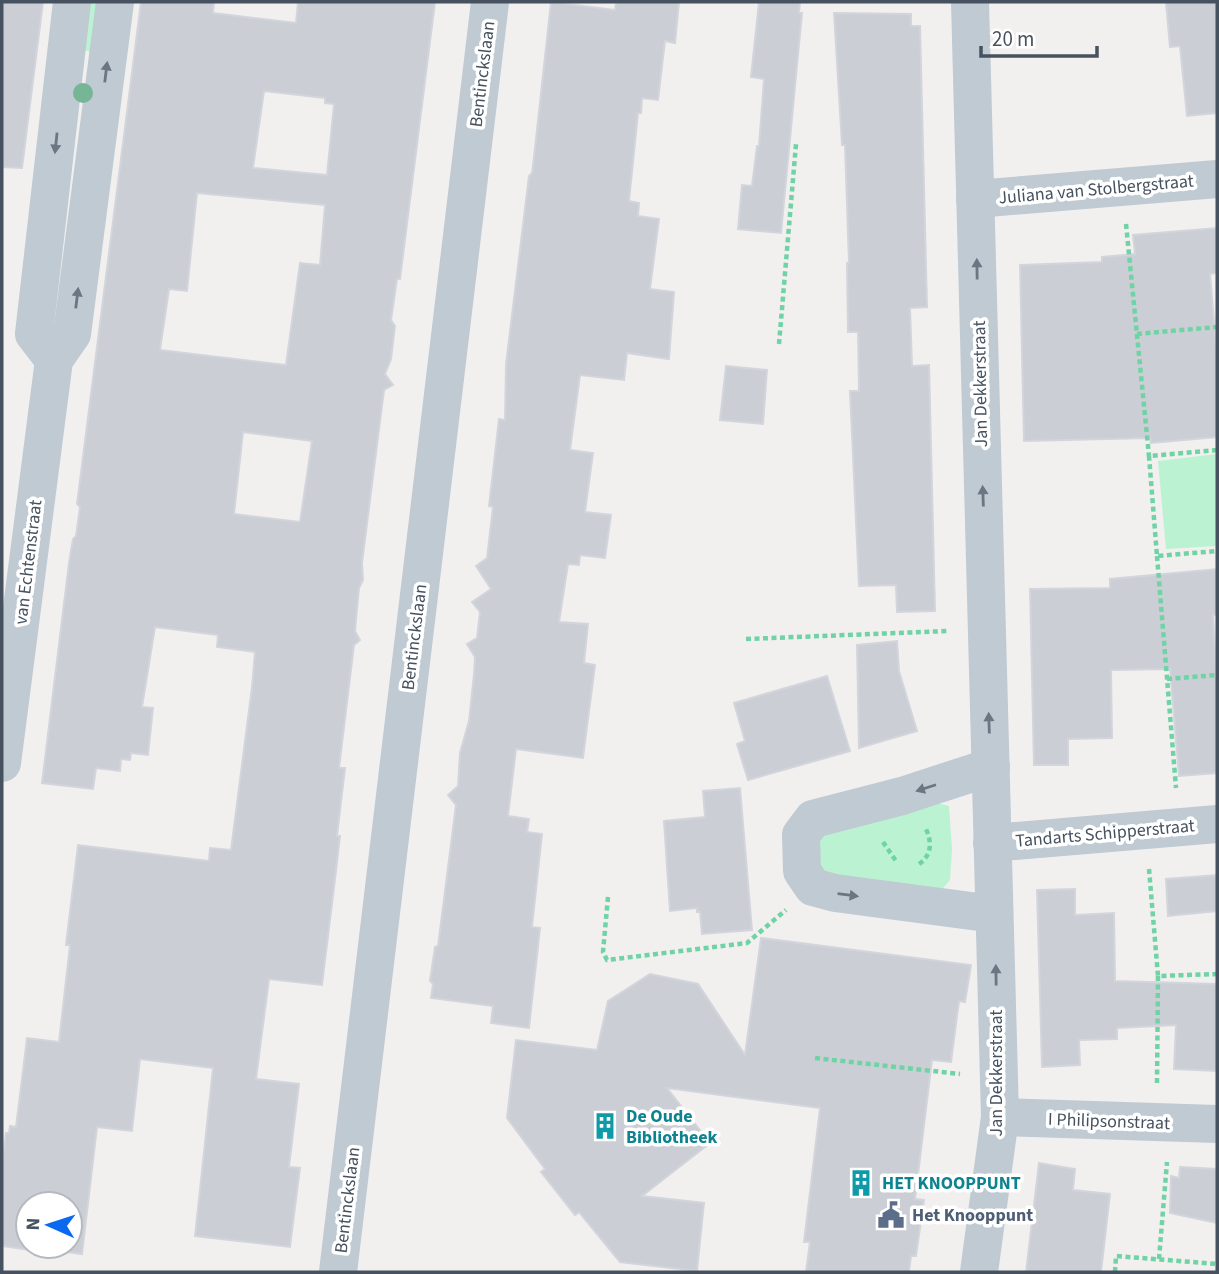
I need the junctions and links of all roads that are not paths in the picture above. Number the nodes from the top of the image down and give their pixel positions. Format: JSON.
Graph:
{"nodes":[{"id":1,"x":72,"y":2,"type":"edge"},
{"id":2,"x":114,"y":2,"type":"edge"},
{"id":3,"x":490,"y":2,"type":"edge"},
{"id":4,"x":970,"y":2,"type":"edge"},
{"id":5,"x":1217,"y":179,"type":"edge"},
{"id":6,"x":975,"y":199,"type":"junction"},
{"id":7,"x":54,"y":360,"type":"junction"},
{"id":8,"x":2,"y":763,"type":"edge"},
{"id":9,"x":991,"y":767,"type":"junction"},
{"id":10,"x":1217,"y":824,"type":"edge"},
{"id":11,"x":992,"y":842,"type":"junction"},
{"id":12,"x":995,"y":914,"type":"junction"},
{"id":13,"x":1000,"y":1117,"type":"junction"},
{"id":14,"x":1217,"y":1124,"type":"edge"},
{"id":15,"x":338,"y":1272,"type":"edge"},
{"id":16,"x":979,"y":1272,"type":"edge"}],
"edges":[{"from":1,"to":7,"type":"street","one_way":true},
{"from":7,"to":2,"type":"street","name":"van Echtenstraat","one_way":true},
{"from":3,"to":15,"type":"street","name":"Bentinckslaan"},
{"from":4,"to":6,"type":"street","name":"Jan Dekkerstraat"},
{"from":5,"to":6,"type":"street","name":"Juliana van Stolbergstraat"},
{"from":9,"to":6,"type":"street","name":"Jan Dekkerstraat","one_way":true},
{"from":7,"to":8,"type":"street","name":"van Echtenstraat"},
{"from":9,"to":11,"type":"street","name":"Jan Dekkerstraat"},
{"from":9,"to":12,"type":"street","one_way":true},
{"from":10,"to":11,"type":"street","name":"Tandarts Schipperstraat"},
{"from":11,"to":12,"type":"street","name":"Jan Dekkerstraat"},
{"from":13,"to":12,"type":"street","name":"Jan Dekkerstraat","one_way":true},
{"from":13,"to":14,"type":"street","name":"I Philipsonstraat"},
{"from":13,"to":16,"type":"street","name":"Jan Dekkerstraat"}]}
